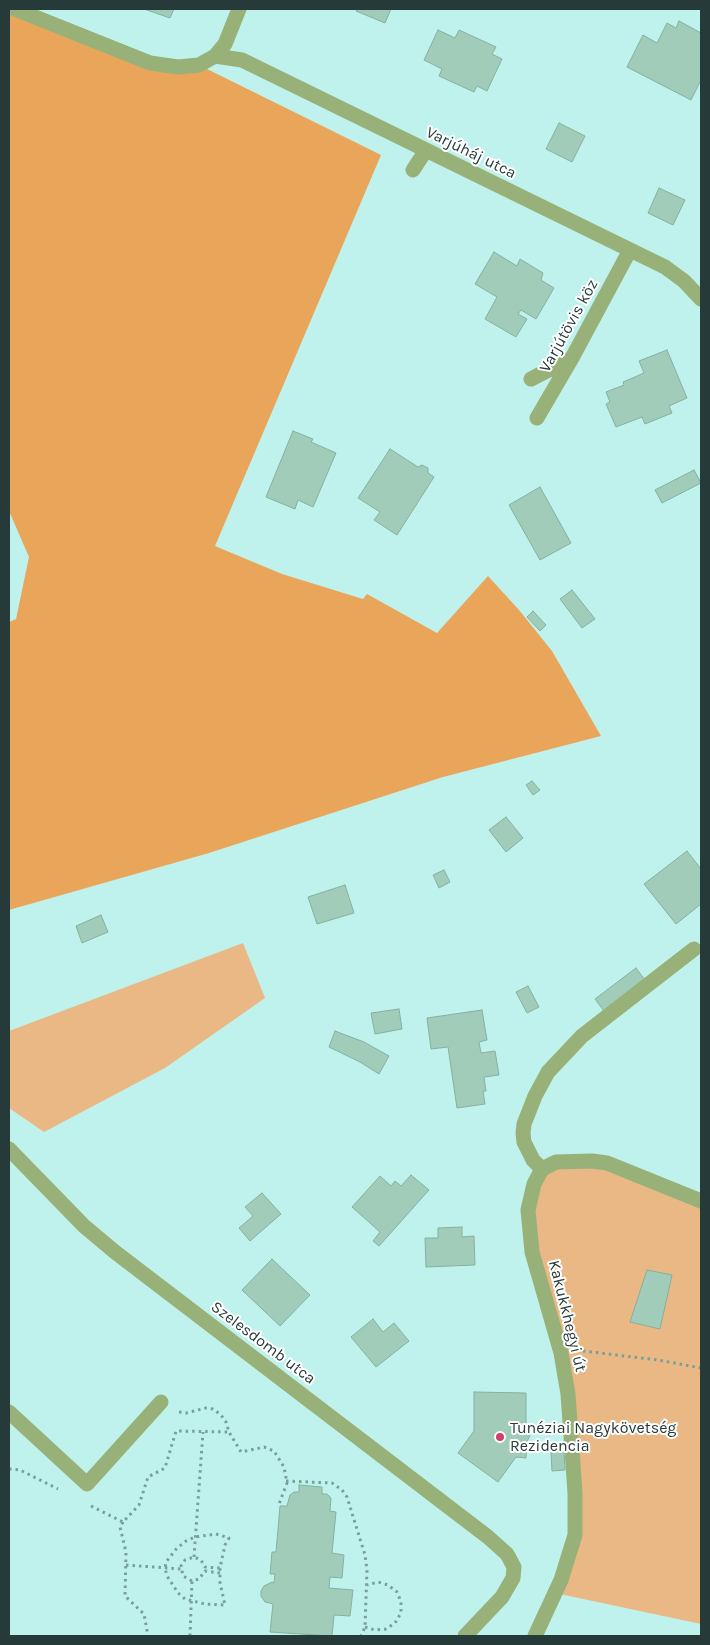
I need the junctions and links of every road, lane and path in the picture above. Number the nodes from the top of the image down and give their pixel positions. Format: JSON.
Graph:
{"nodes":[{"id":1,"x":15,"y":9,"type":"edge"},
{"id":2,"x":239,"y":9,"type":"edge"},
{"id":3,"x":215,"y":56,"type":"junction"},
{"id":4,"x":426,"y":150,"type":"junction"},
{"id":5,"x":413,"y":170,"type":"dead end"},
{"id":6,"x":630,"y":250,"type":"junction"},
{"id":7,"x":701,"y":299,"type":"edge"},
{"id":8,"x":572,"y":358,"type":"junction"},
{"id":9,"x":531,"y":379,"type":"dead end"},
{"id":10,"x":537,"y":418,"type":"dead end"},
{"id":11,"x":694,"y":949,"type":"dead end"},
{"id":12,"x":9,"y":1149,"type":"edge"},
{"id":13,"x":542,"y":1169,"type":"junction"},
{"id":14,"x":701,"y":1201,"type":"edge"},
{"id":15,"x":562,"y":1353,"type":"junction"},
{"id":16,"x":701,"y":1368,"type":"edge"},
{"id":17,"x":161,"y":1402,"type":"joint"},
{"id":18,"x":9,"y":1412,"type":"edge"},
{"id":19,"x":203,"y":1432,"type":"junction"},
{"id":20,"x":229,"y":1432,"type":"junction"},
{"id":21,"x":9,"y":1469,"type":"edge"},
{"id":22,"x":286,"y":1481,"type":"junction"},
{"id":23,"x":61,"y":1491,"type":"dead end"},
{"id":24,"x":88,"y":1504,"type":"dead end"},
{"id":25,"x":279,"y":1504,"type":"dead end"},
{"id":26,"x":123,"y":1522,"type":"junction"},
{"id":27,"x":195,"y":1537,"type":"junction"},
{"id":28,"x":194,"y":1557,"type":"junction"},
{"id":29,"x":126,"y":1565,"type":"junction"},
{"id":30,"x":165,"y":1568,"type":"junction"},
{"id":31,"x":181,"y":1569,"type":"junction"},
{"id":32,"x":220,"y":1570,"type":"junction"},
{"id":33,"x":192,"y":1581,"type":"junction"},
{"id":34,"x":367,"y":1585,"type":"junction"},
{"id":35,"x":191,"y":1601,"type":"junction"},
{"id":36,"x":365,"y":1627,"type":"junction"},
{"id":37,"x":148,"y":1636,"type":"edge"},
{"id":38,"x":190,"y":1636,"type":"edge"},
{"id":39,"x":361,"y":1636,"type":"edge"},
{"id":40,"x":466,"y":1636,"type":"edge"},
{"id":41,"x":535,"y":1636,"type":"edge"}],
"edges":[{"from":1,"to":3,"type":"street"},
{"from":2,"to":3,"type":"street"},
{"from":3,"to":4,"type":"street","name":"Varjúháj utca"},
{"from":4,"to":5,"type":"street"},
{"from":4,"to":6,"type":"street","name":"Varjúháj utca"},
{"from":6,"to":7,"type":"street","name":"Varjúháj utca"},
{"from":6,"to":8,"type":"street","name":"Varjútövis köz"},
{"from":8,"to":9,"type":"street"},
{"from":8,"to":10,"type":"street","name":"Varjútövis köz"},
{"from":11,"to":13,"type":"street"},
{"from":12,"to":40,"type":"street","name":"Szelesdomb utca"},
{"from":13,"to":14,"type":"street"},
{"from":13,"to":15,"type":"street","name":"Kakukkhegyi út"},
{"from":15,"to":16,"type":"path"},
{"from":15,"to":41,"type":"street","name":"Kakukkhegyi út"},
{"from":17,"to":18,"type":"street"},
{"from":17,"to":20,"type":"path"},
{"from":19,"to":20,"type":"path"},
{"from":19,"to":26,"type":"path"},
{"from":19,"to":27,"type":"path"},
{"from":20,"to":22,"type":"path"},
{"from":21,"to":23,"type":"path"},
{"from":22,"to":25,"type":"path"},
{"from":22,"to":34,"type":"path"},
{"from":24,"to":26,"type":"path"},
{"from":26,"to":29,"type":"path"},
{"from":27,"to":28,"type":"path"},
{"from":27,"to":30,"type":"path"},
{"from":27,"to":32,"type":"path"},
{"from":28,"to":31,"type":"path"},
{"from":28,"to":32,"type":"path"},
{"from":29,"to":30,"type":"path"},
{"from":29,"to":37,"type":"path"},
{"from":30,"to":31,"type":"path"},
{"from":30,"to":35,"type":"path"},
{"from":31,"to":33,"type":"path"},
{"from":32,"to":33,"type":"path"},
{"from":32,"to":35,"type":"path"},
{"from":33,"to":35,"type":"path"},
{"from":34,"to":36,"type":"path"},
{"from":34,"to":36,"type":"path"},
{"from":35,"to":38,"type":"path"},
{"from":36,"to":39,"type":"path"}]}
